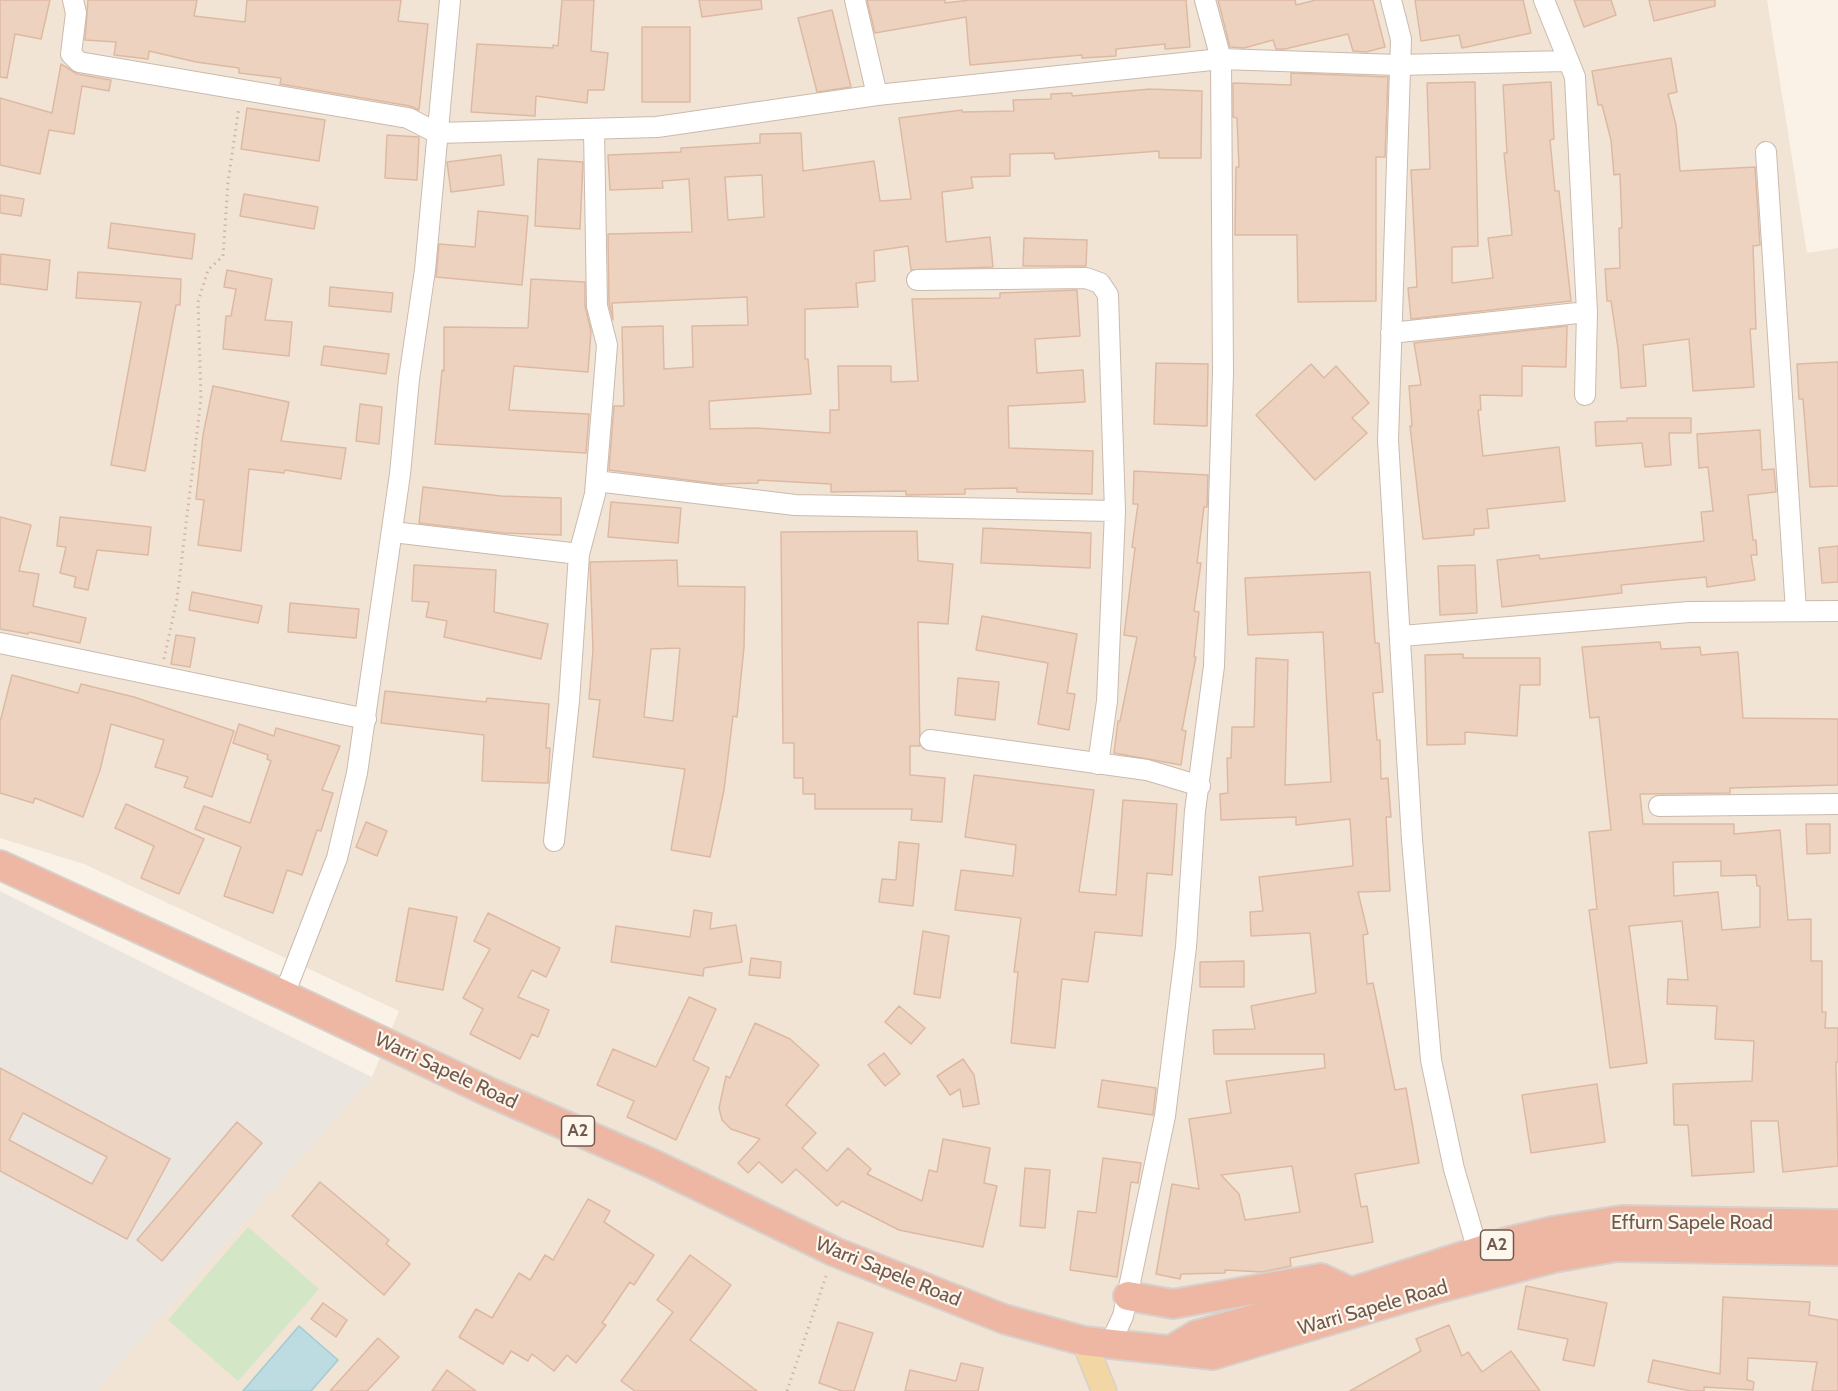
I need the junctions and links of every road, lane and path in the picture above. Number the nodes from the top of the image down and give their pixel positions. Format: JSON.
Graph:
{"nodes":[{"id":1,"x":73,"y":0,"type":"edge"},
{"id":2,"x":450,"y":0,"type":"edge"},
{"id":3,"x":855,"y":0,"type":"edge"},
{"id":4,"x":1205,"y":0,"type":"edge"},
{"id":5,"x":1391,"y":0,"type":"edge"},
{"id":6,"x":1544,"y":0,"type":"edge"},
{"id":7,"x":1221,"y":60,"type":"junction"},
{"id":8,"x":1566,"y":61,"type":"junction"},
{"id":9,"x":1398,"y":65,"type":"junction"},
{"id":10,"x":241,"y":90,"type":"junction"},
{"id":11,"x":877,"y":95,"type":"junction"},
{"id":12,"x":594,"y":129,"type":"junction"},
{"id":13,"x":437,"y":133,"type":"junction"},
{"id":14,"x":1766,"y":152,"type":"dead end"},
{"id":15,"x":917,"y":280,"type":"dead end"},
{"id":16,"x":1587,"y":312,"type":"junction"},
{"id":17,"x":1391,"y":333,"type":"junction"},
{"id":18,"x":1585,"y":395,"type":"dead end"},
{"id":19,"x":596,"y":481,"type":"junction"},
{"id":20,"x":1115,"y":511,"type":"junction"},
{"id":21,"x":393,"y":531,"type":"junction"},
{"id":22,"x":579,"y":554,"type":"junction"},
{"id":23,"x":1838,"y":610,"type":"edge"},
{"id":24,"x":1796,"y":611,"type":"junction"},
{"id":25,"x":1402,"y":636,"type":"junction"},
{"id":26,"x":0,"y":643,"type":"edge"},
{"id":27,"x":159,"y":678,"type":"junction"},
{"id":28,"x":366,"y":719,"type":"junction"},
{"id":29,"x":930,"y":740,"type":"dead end"},
{"id":30,"x":1098,"y":764,"type":"junction"},
{"id":31,"x":1200,"y":786,"type":"junction"},
{"id":32,"x":1838,"y":804,"type":"edge"},
{"id":33,"x":1659,"y":806,"type":"dead end"},
{"id":34,"x":554,"y":841,"type":"dead end"},
{"id":35,"x":0,"y":865,"type":"edge"},
{"id":36,"x":284,"y":995,"type":"junction"},
{"id":37,"x":1838,"y":1224,"type":"edge"},
{"id":38,"x":1478,"y":1251,"type":"junction"},
{"id":39,"x":1838,"y":1251,"type":"edge"},
{"id":40,"x":835,"y":1252,"type":"junction"},
{"id":41,"x":1429,"y":1278,"type":"junction"},
{"id":42,"x":1351,"y":1292,"type":"junction"},
{"id":43,"x":1128,"y":1296,"type":"junction"},
{"id":44,"x":1097,"y":1342,"type":"junction"},
{"id":45,"x":1171,"y":1350,"type":"junction"},
{"id":46,"x":787,"y":1391,"type":"edge"},
{"id":47,"x":1104,"y":1391,"type":"edge"}],
"edges":[{"from":1,"to":10,"type":"street"},
{"from":2,"to":13,"type":"street"},
{"from":3,"to":11,"type":"street"},
{"from":4,"to":7,"type":"street"},
{"from":5,"to":9,"type":"street"},
{"from":6,"to":8,"type":"street"},
{"from":7,"to":9,"type":"street"},
{"from":7,"to":11,"type":"street"},
{"from":7,"to":31,"type":"street"},
{"from":8,"to":9,"type":"street"},
{"from":8,"to":16,"type":"street"},
{"from":9,"to":17,"type":"street"},
{"from":10,"to":13,"type":"street"},
{"from":10,"to":27,"type":"path"},
{"from":11,"to":12,"type":"street"},
{"from":12,"to":13,"type":"street"},
{"from":12,"to":19,"type":"street"},
{"from":13,"to":21,"type":"street"},
{"from":14,"to":24,"type":"street"},
{"from":15,"to":20,"type":"street"},
{"from":16,"to":17,"type":"street"},
{"from":16,"to":18,"type":"street"},
{"from":17,"to":25,"type":"street"},
{"from":19,"to":20,"type":"street"},
{"from":19,"to":22,"type":"street"},
{"from":20,"to":30,"type":"street"},
{"from":21,"to":22,"type":"street"},
{"from":21,"to":28,"type":"street"},
{"from":22,"to":34,"type":"street"},
{"from":23,"to":24,"type":"street"},
{"from":24,"to":25,"type":"street"},
{"from":25,"to":38,"type":"street"},
{"from":26,"to":27,"type":"street"},
{"from":27,"to":28,"type":"street"},
{"from":28,"to":36,"type":"street"},
{"from":29,"to":30,"type":"street"},
{"from":30,"to":31,"type":"street"},
{"from":31,"to":43,"type":"street"},
{"from":32,"to":33,"type":"street"},
{"from":35,"to":36,"type":"highway","name":"Warri Sapele Road","number":"A2"},
{"from":36,"to":40,"type":"highway","name":"Warri Sapele Road","number":"A2"},
{"from":37,"to":38,"type":"highway","name":"Effurn Sapele Road","number":"A2"},
{"from":38,"to":41,"type":"highway","name":"Effurn Sapele Road","number":"A2"},
{"from":39,"to":41,"type":"highway","name":"Warri Sapele Road","number":"A2"},
{"from":40,"to":44,"type":"highway","name":"Warri Sapele Road","number":"A2"},
{"from":40,"to":46,"type":"path"},
{"from":41,"to":42,"type":"highway","name":"Effurn Sapele Road","number":"A2"},
{"from":41,"to":45,"type":"highway","name":"Warri Sapele Road","number":"A2"},
{"from":42,"to":43,"type":"highway"},
{"from":42,"to":45,"type":"highway","name":"Effurn Sapele Road","number":"A2"},
{"from":43,"to":44,"type":"street"},
{"from":44,"to":45,"type":"highway","name":"Warri Sapele Road","number":"A2"},
{"from":44,"to":47,"type":"main road"}]}
